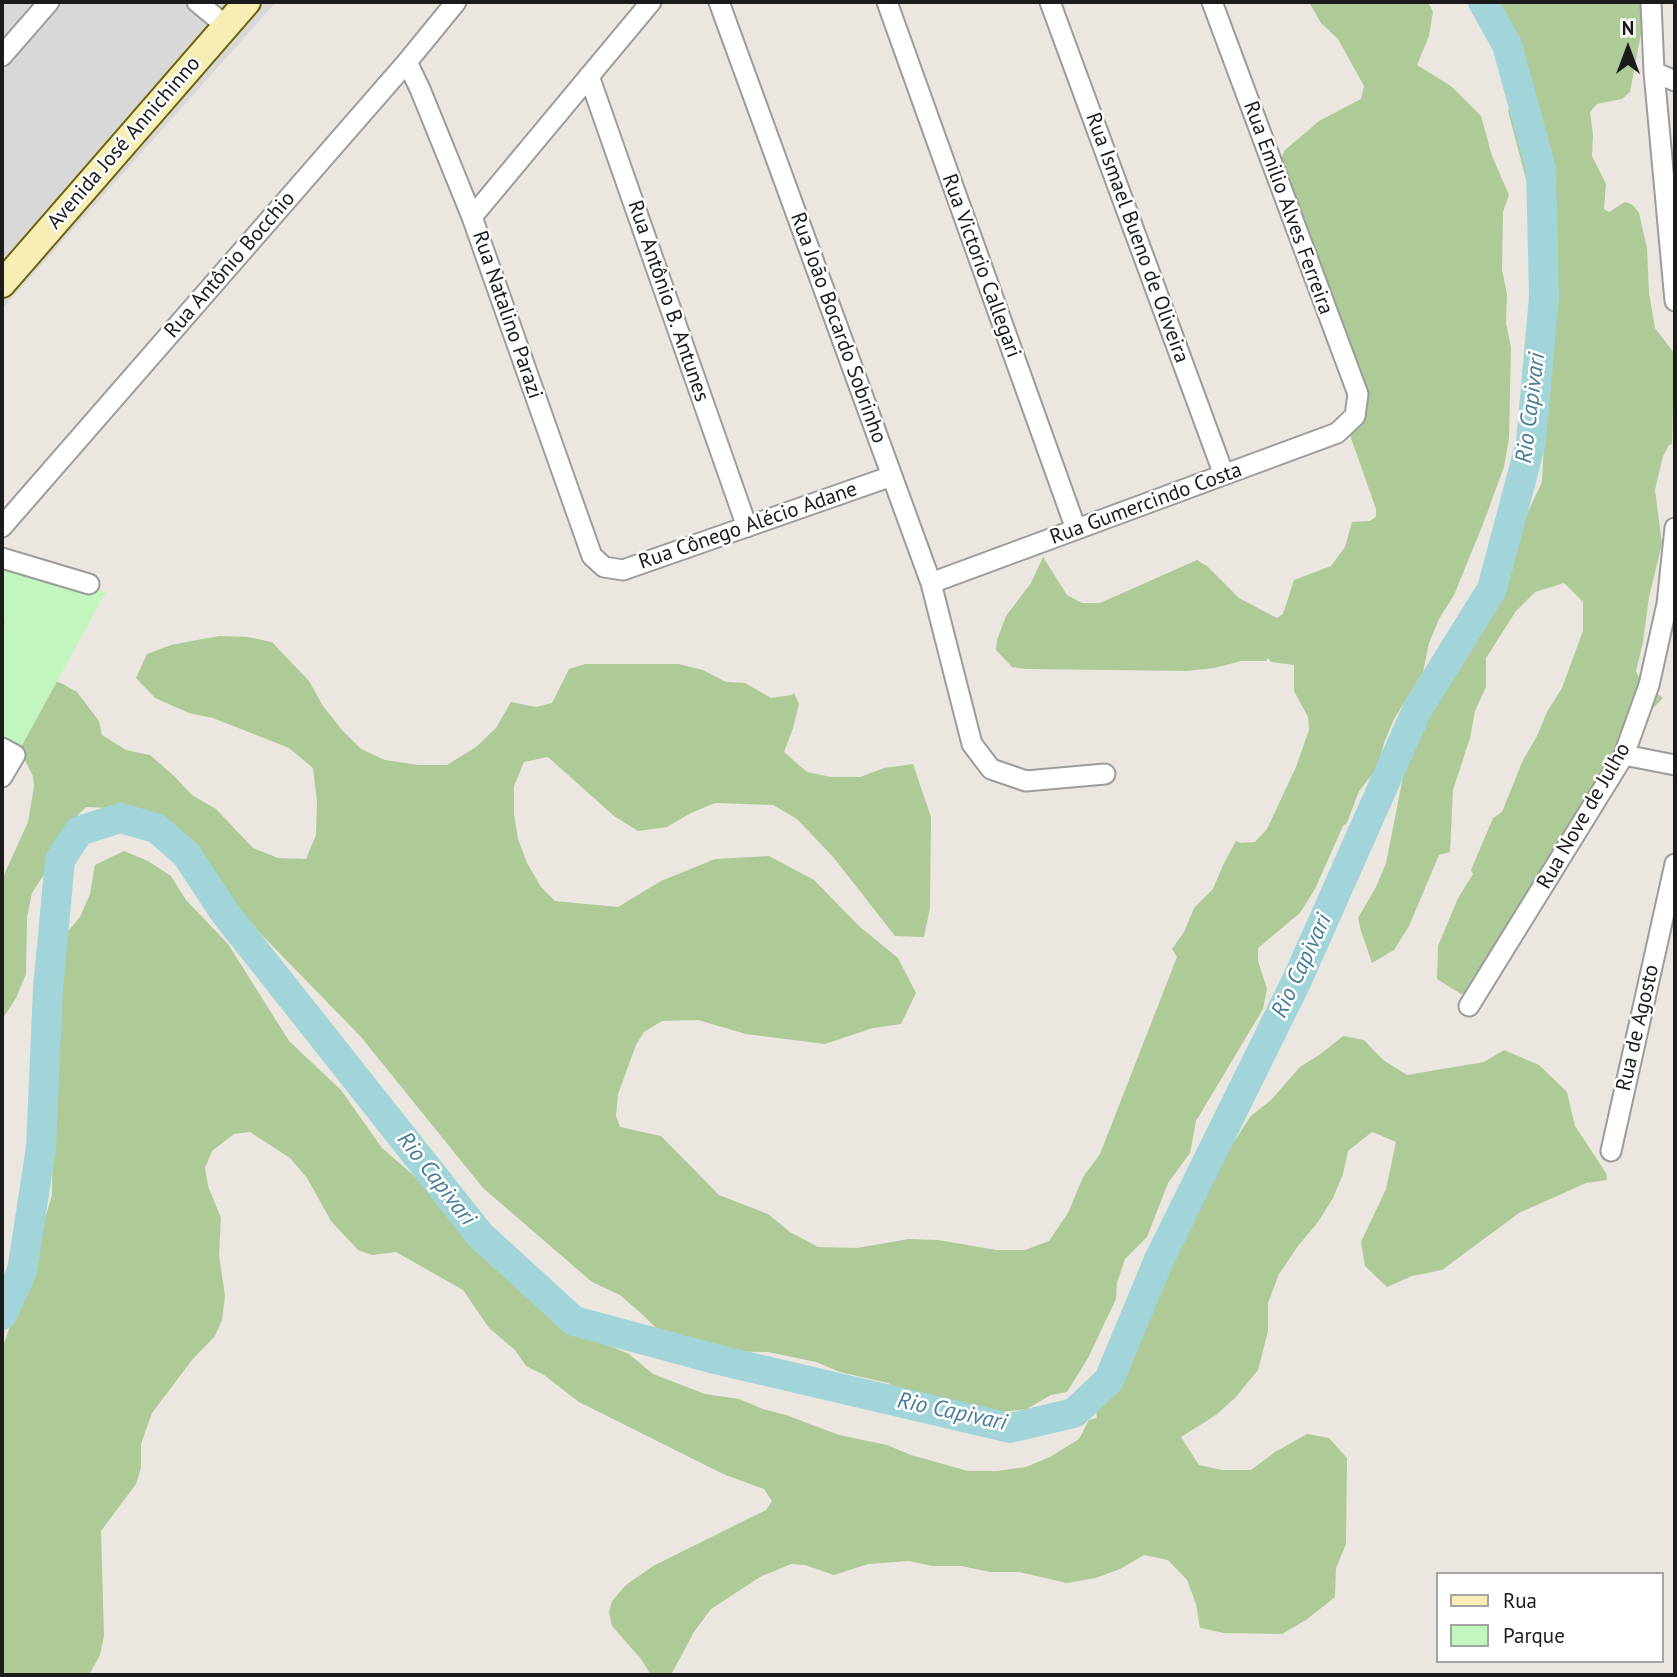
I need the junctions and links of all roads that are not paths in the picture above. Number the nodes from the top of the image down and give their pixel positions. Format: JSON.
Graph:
{"nodes":[{"id":1,"x":49,"y":2,"type":"edge"},
{"id":2,"x":197,"y":2,"type":"edge"},
{"id":3,"x":247,"y":2,"type":"edge"},
{"id":4,"x":456,"y":2,"type":"edge"},
{"id":5,"x":650,"y":2,"type":"edge"},
{"id":6,"x":719,"y":2,"type":"edge"},
{"id":7,"x":887,"y":2,"type":"edge"},
{"id":8,"x":1050,"y":2,"type":"edge"},
{"id":9,"x":1212,"y":2,"type":"edge"},
{"id":10,"x":1651,"y":2,"type":"edge"},
{"id":11,"x":226,"y":26,"type":"junction"},
{"id":12,"x":2,"y":56,"type":"edge"},
{"id":13,"x":407,"y":62,"type":"junction"},
{"id":14,"x":1654,"y":72,"type":"junction"},
{"id":15,"x":589,"y":76,"type":"junction"},
{"id":16,"x":1675,"y":81,"type":"edge"},
{"id":17,"x":472,"y":216,"type":"junction"},
{"id":18,"x":1673,"y":245,"type":"edge"},
{"id":19,"x":2,"y":284,"type":"edge"},
{"id":20,"x":1675,"y":301,"type":"edge"},
{"id":21,"x":1354,"y":416,"type":"joint"},
{"id":22,"x":1224,"y":475,"type":"junction"},
{"id":23,"x":892,"y":476,"type":"junction"},
{"id":24,"x":2,"y":527,"type":"edge"},
{"id":25,"x":747,"y":527,"type":"junction"},
{"id":26,"x":1675,"y":528,"type":"edge"},
{"id":27,"x":1076,"y":529,"type":"junction"},
{"id":28,"x":2,"y":558,"type":"edge"},
{"id":29,"x":604,"y":567,"type":"joint"},
{"id":30,"x":931,"y":583,"type":"junction"},
{"id":31,"x":89,"y":584,"type":"dead end"},
{"id":32,"x":1671,"y":605,"type":"edge"},
{"id":33,"x":8,"y":752,"type":"edge"},
{"id":34,"x":1624,"y":755,"type":"junction"},
{"id":35,"x":1675,"y":765,"type":"edge"},
{"id":36,"x":1105,"y":774,"type":"dead end"},
{"id":37,"x":2,"y":777,"type":"edge"},
{"id":38,"x":1675,"y":864,"type":"edge"},
{"id":39,"x":1469,"y":1006,"type":"dead end"},
{"id":40,"x":1611,"y":1151,"type":"dead end"}],
"edges":[{"from":1,"to":12,"type":"street"},
{"from":2,"to":11,"type":"street"},
{"from":3,"to":11,"type":"street","name":"Avenida José Annichinno"},
{"from":4,"to":13,"type":"street","name":"Rua Antônio Bocchio"},
{"from":5,"to":15,"type":"street"},
{"from":6,"to":23,"type":"street","name":"Rua João Bocardo Sobrinho"},
{"from":7,"to":27,"type":"street","name":"Rua Victorio Callegari"},
{"from":8,"to":22,"type":"street","name":"Rua Ismael Bueno de Oliveira"},
{"from":9,"to":21,"type":"street","name":"Rua Emilio Alves Ferreira"},
{"from":10,"to":14,"type":"street"},
{"from":11,"to":19,"type":"street","name":"Avenida José Annichinno"},
{"from":13,"to":17,"type":"street","name":"Rua Natalino Parazi"},
{"from":13,"to":24,"type":"street","name":"Rua Antônio Bocchio"},
{"from":14,"to":16,"type":"street"},
{"from":14,"to":18,"type":"street"},
{"from":15,"to":17,"type":"street"},
{"from":15,"to":25,"type":"street","name":"Rua Antônio B. Antunes"},
{"from":17,"to":29,"type":"street","name":"Rua Natalino Parazi"},
{"from":18,"to":20,"type":"street"},
{"from":21,"to":22,"type":"street","name":"Rua Gumercindo Costa"},
{"from":22,"to":27,"type":"street","name":"Rua Gumercindo Costa"},
{"from":23,"to":25,"type":"street","name":"Rua Cônego Alécio Adane"},
{"from":23,"to":30,"type":"street","name":"Rua João Bocardo Sobrinho"},
{"from":25,"to":29,"type":"street","name":"Rua Cônego Alécio Adane"},
{"from":26,"to":32,"type":"street","name":"Rua Nove de Julho"},
{"from":27,"to":30,"type":"street","name":"Rua Gumercindo Costa"},
{"from":28,"to":31,"type":"street"},
{"from":30,"to":36,"type":"street","name":"Rua João Bocardo Sobrinho"},
{"from":32,"to":34,"type":"street","name":"Rua Nove de Julho"},
{"from":33,"to":37,"type":"street"},
{"from":34,"to":35,"type":"street"},
{"from":34,"to":39,"type":"street","name":"Rua Nove de Julho"},
{"from":38,"to":40,"type":"street","name":"Rua de Agosto"}]}
